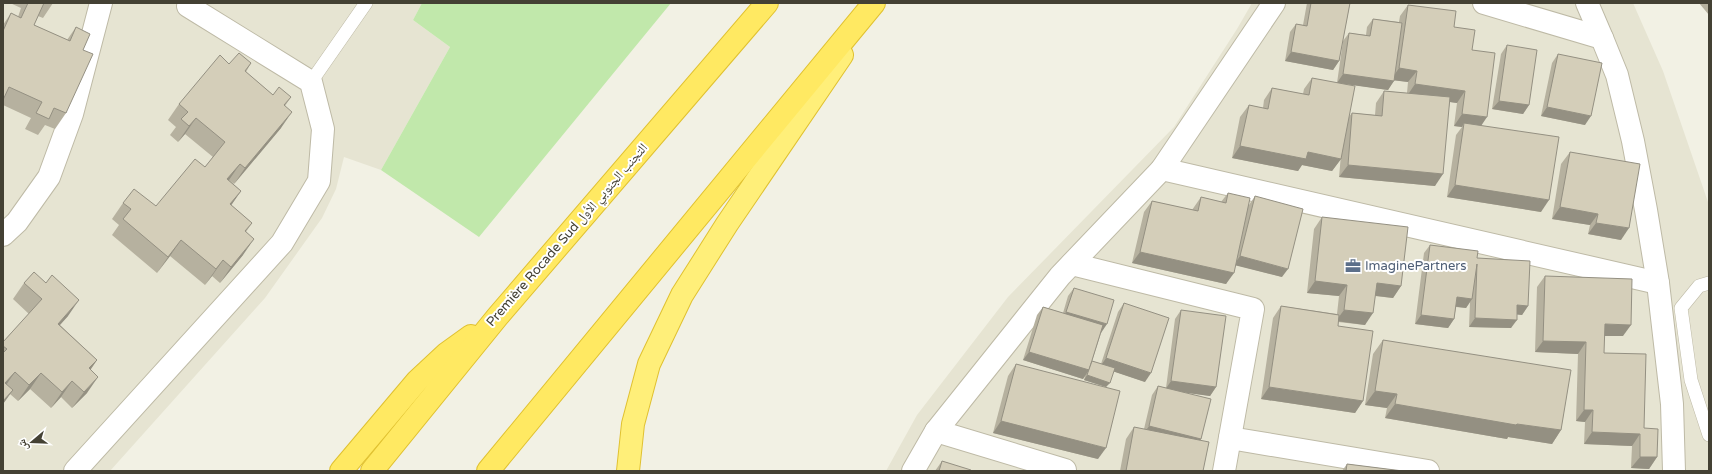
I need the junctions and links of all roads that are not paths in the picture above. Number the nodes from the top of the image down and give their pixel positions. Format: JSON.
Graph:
{"nodes":[{"id":1,"x":101,"y":3,"type":"edge"},
{"id":2,"x":366,"y":3,"type":"edge"},
{"id":3,"x":767,"y":3,"type":"edge"},
{"id":4,"x":874,"y":3,"type":"edge"},
{"id":5,"x":877,"y":3,"type":"edge"},
{"id":6,"x":1274,"y":3,"type":"edge"},
{"id":7,"x":1484,"y":3,"type":"edge"},
{"id":8,"x":1587,"y":3,"type":"edge"},
{"id":9,"x":188,"y":6,"type":"dead end"},
{"id":10,"x":1602,"y":38,"type":"junction"},
{"id":11,"x":311,"y":82,"type":"junction"},
{"id":12,"x":1162,"y":169,"type":"junction"},
{"id":13,"x":3,"y":235,"type":"edge"},
{"id":14,"x":1072,"y":264,"type":"junction"},
{"id":15,"x":1658,"y":283,"type":"junction"},
{"id":16,"x":1709,"y":283,"type":"edge"},
{"id":17,"x":498,"y":316,"type":"junction"},
{"id":18,"x":936,"y":431,"type":"junction"},
{"id":19,"x":1709,"y":435,"type":"edge"},
{"id":20,"x":1230,"y":438,"type":"junction"},
{"id":21,"x":1065,"y":470,"type":"dead end"},
{"id":22,"x":1419,"y":470,"type":"edge"},
{"id":23,"x":75,"y":471,"type":"edge"},
{"id":24,"x":341,"y":471,"type":"edge"},
{"id":25,"x":372,"y":471,"type":"edge"},
{"id":26,"x":488,"y":471,"type":"edge"},
{"id":27,"x":628,"y":471,"type":"edge"},
{"id":28,"x":913,"y":471,"type":"edge"},
{"id":29,"x":1224,"y":471,"type":"edge"},
{"id":30,"x":1674,"y":471,"type":"edge"}],
"edges":[{"from":1,"to":13,"type":"street"},
{"from":2,"to":11,"type":"lane"},
{"from":3,"to":17,"type":"highway","name":"Première Rocade Sud التجنب الجنوبي الأول"},
{"from":4,"to":26,"type":"highway"},
{"from":5,"to":27,"type":"highway"},
{"from":6,"to":12,"type":"street"},
{"from":7,"to":10,"type":"street"},
{"from":8,"to":10,"type":"street"},
{"from":9,"to":11,"type":"street"},
{"from":10,"to":15,"type":"street"},
{"from":11,"to":23,"type":"street"},
{"from":12,"to":14,"type":"street"},
{"from":12,"to":15,"type":"street"},
{"from":14,"to":18,"type":"street"},
{"from":14,"to":20,"type":"street"},
{"from":15,"to":30,"type":"street"},
{"from":16,"to":19,"type":"lane"},
{"from":17,"to":24,"type":"highway"},
{"from":17,"to":25,"type":"highway","name":"Première Rocade Sud التجنب الجنوبي الأول"},
{"from":18,"to":21,"type":"street"},
{"from":18,"to":28,"type":"street"},
{"from":20,"to":22,"type":"street"},
{"from":20,"to":29,"type":"street"}]}
